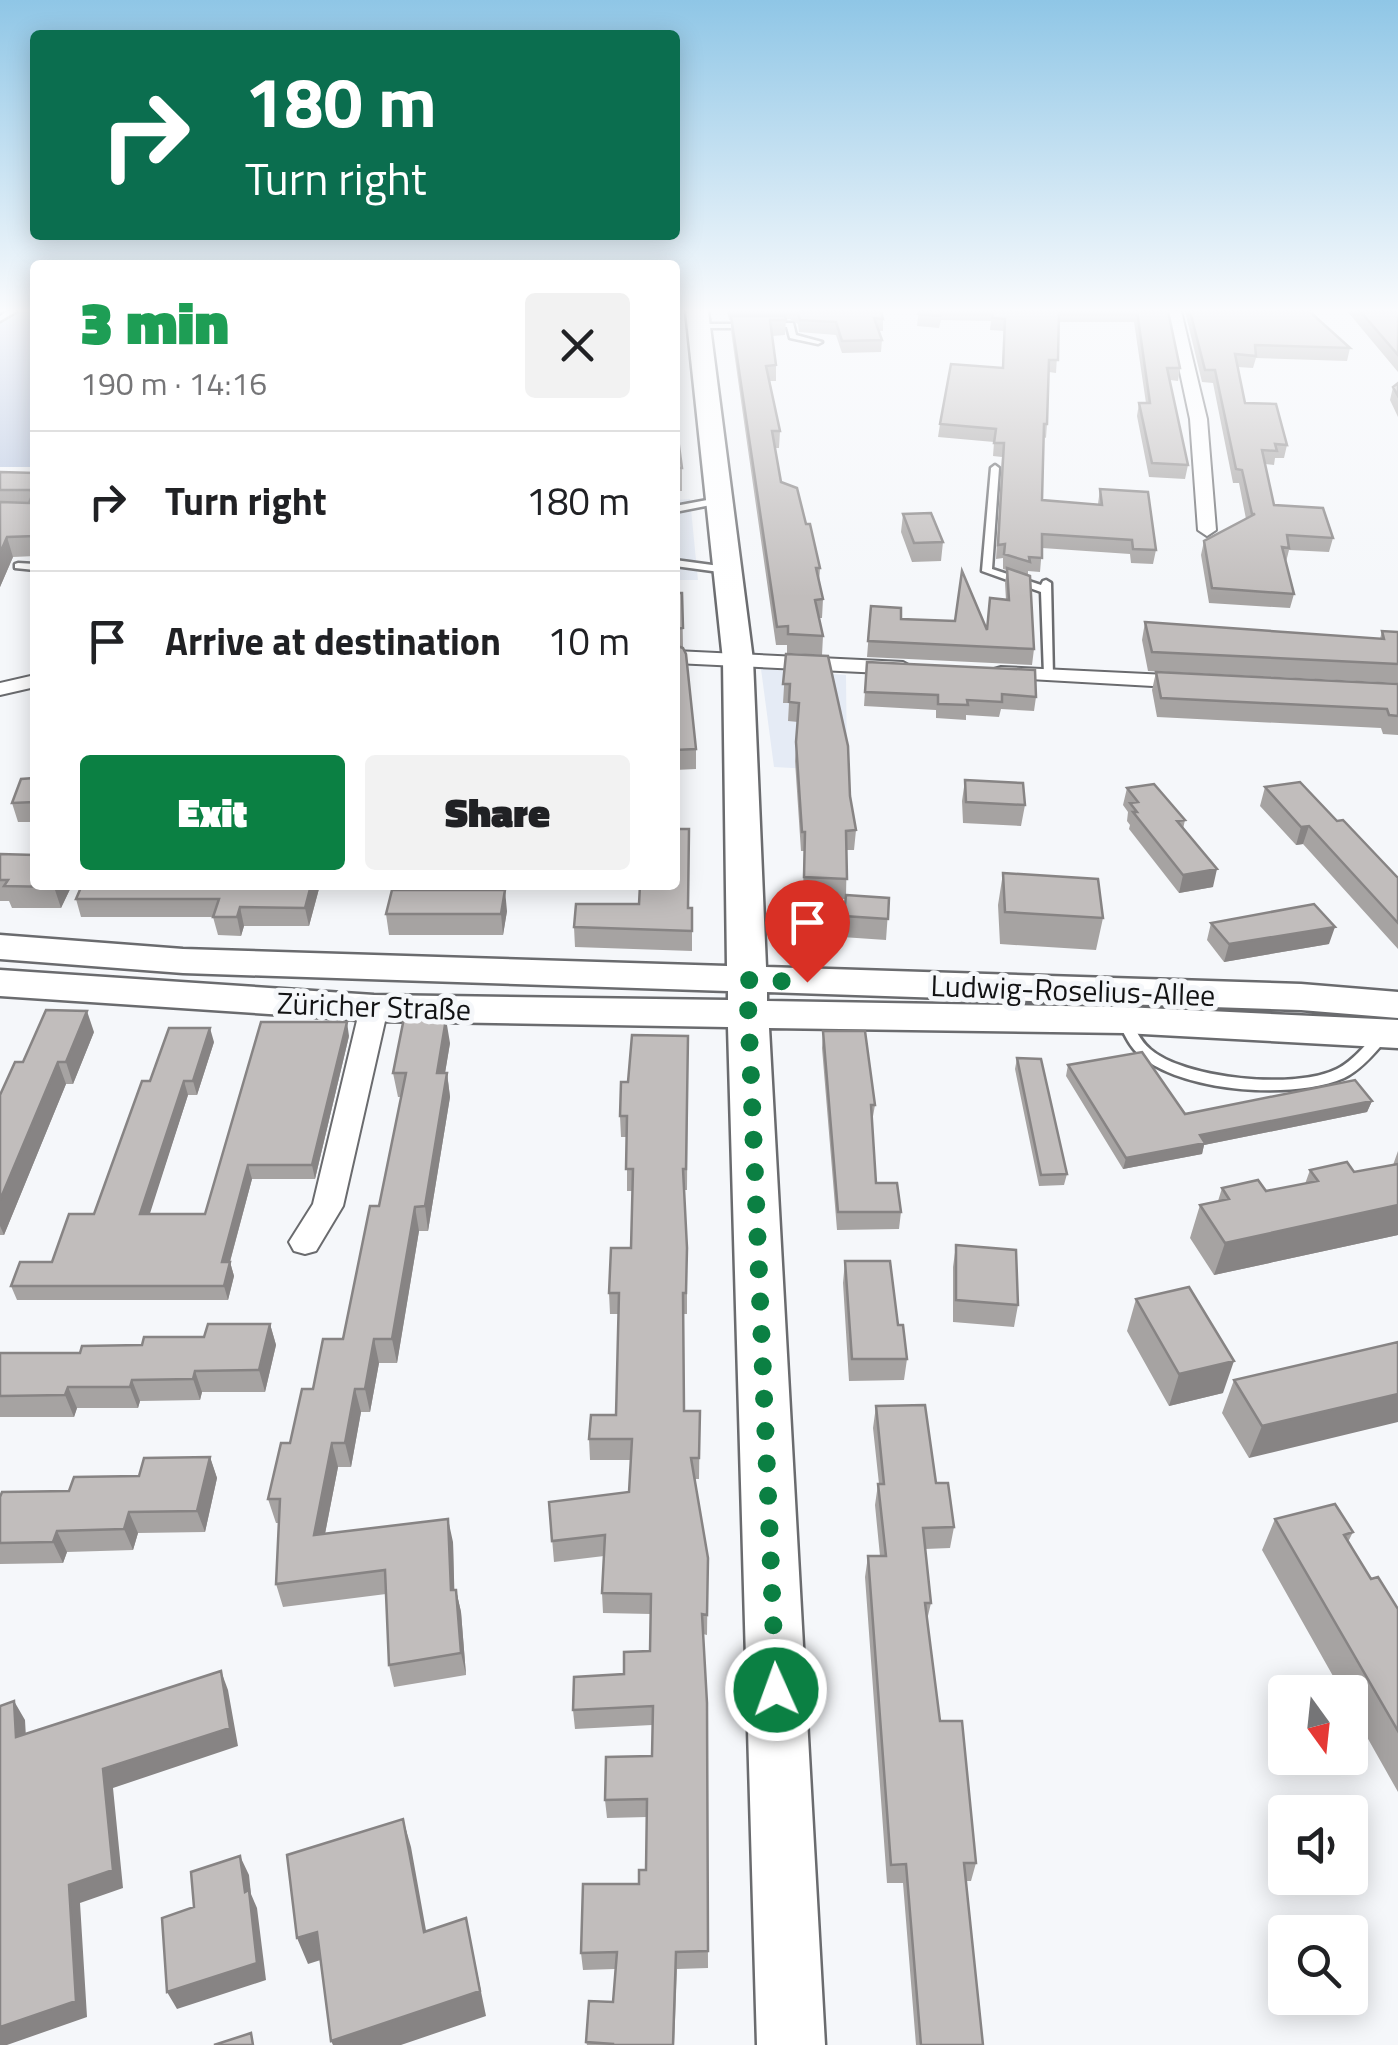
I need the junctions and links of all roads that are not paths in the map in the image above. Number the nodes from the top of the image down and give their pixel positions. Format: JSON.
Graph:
{"nodes":[{"id":1,"x":707,"y":406,"type":"edge"},
{"id":2,"x":1196,"y":406,"type":"edge"},
{"id":3,"x":994,"y":468,"type":"dead end"},
{"id":4,"x":718,"y":500,"type":"junction"},
{"id":5,"x":680,"y":509,"type":"edge"},
{"id":6,"x":1208,"y":530,"type":"dead end"},
{"id":7,"x":680,"y":564,"type":"edge"},
{"id":8,"x":18,"y":566,"type":"dead end"},
{"id":9,"x":30,"y":567,"type":"edge"},
{"id":10,"x":726,"y":570,"type":"junction"},
{"id":11,"x":680,"y":657,"type":"edge"},
{"id":12,"x":738,"y":660,"type":"junction"},
{"id":13,"x":917,"y":669,"type":"edge"},
{"id":14,"x":974,"y":672,"type":"edge"},
{"id":15,"x":1049,"y":675,"type":"junction"},
{"id":16,"x":30,"y":681,"type":"edge"},
{"id":17,"x":1204,"y":683,"type":"edge"},
{"id":18,"x":0,"y":689,"type":"edge"},
{"id":19,"x":0,"y":947,"type":"edge"},
{"id":20,"x":0,"y":983,"type":"edge"},
{"id":21,"x":748,"y":997,"type":"junction"},
{"id":22,"x":374,"y":1008,"type":"junction"},
{"id":23,"x":1124,"y":1020,"type":"junction"},
{"id":24,"x":1394,"y":1024,"type":"edge"},
{"id":25,"x":305,"y":1242,"type":"dead end"},
{"id":26,"x":791,"y":2045,"type":"edge"}],
"edges":[{"from":1,"to":4,"type":"main road"},
{"from":2,"to":6,"type":"street"},
{"from":3,"to":15,"type":"lane"},
{"from":4,"to":5,"type":"lane"},
{"from":4,"to":10,"type":"main road"},
{"from":7,"to":10,"type":"lane"},
{"from":8,"to":9,"type":"lane"},
{"from":10,"to":12,"type":"main road"},
{"from":11,"to":12,"type":"street"},
{"from":12,"to":13,"type":"street"},
{"from":12,"to":21,"type":"main road"},
{"from":14,"to":15,"type":"street"},
{"from":15,"to":17,"type":"street"},
{"from":16,"to":18,"type":"street"},
{"from":19,"to":21,"type":"main road","name":"Züricher Straße"},
{"from":20,"to":22,"type":"main road","name":"Züricher Straße"},
{"from":21,"to":22,"type":"main road","name":"Züricher Straße"},
{"from":21,"to":23,"type":"main road","name":"Ludwig-Roselius-Allee"},
{"from":21,"to":24,"type":"main road","name":"Ludwig-Roselius-Allee"},
{"from":21,"to":26,"type":"main road"},
{"from":22,"to":25,"type":"street"},
{"from":23,"to":24,"type":"main road","name":"Ludwig-Roselius-Allee"},
{"from":23,"to":24,"type":"lane"}]}
